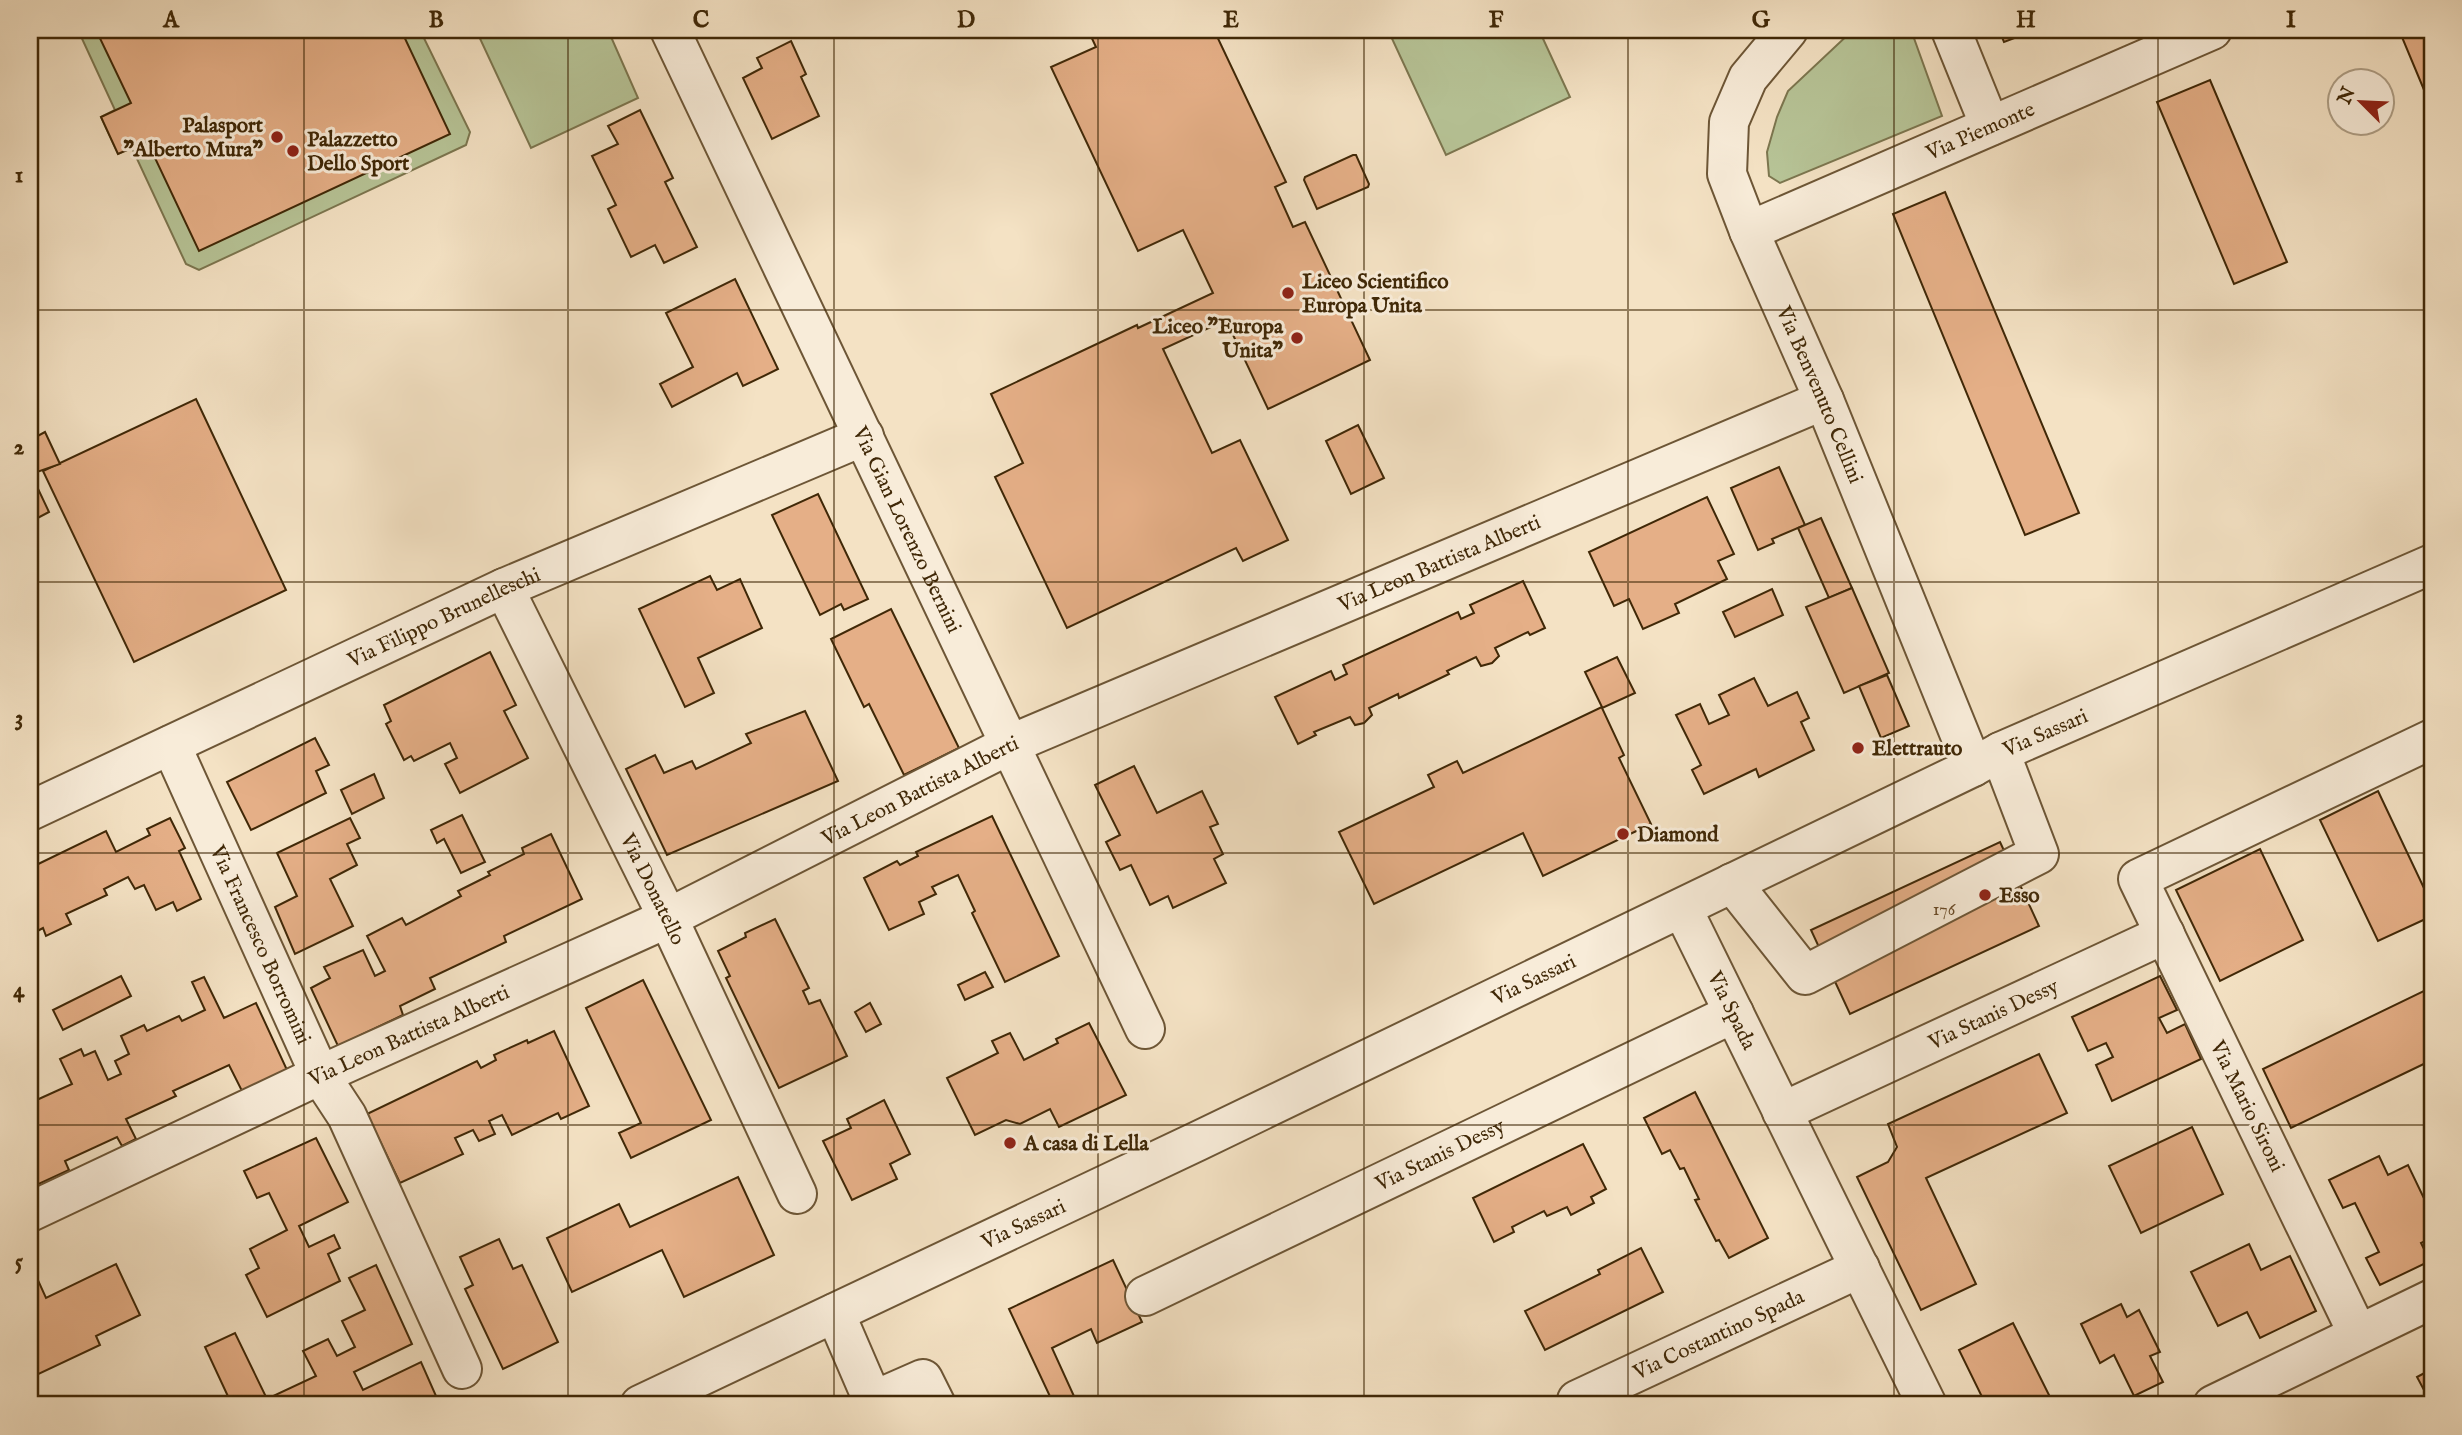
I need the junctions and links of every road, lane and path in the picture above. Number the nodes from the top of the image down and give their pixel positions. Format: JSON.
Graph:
{"nodes":[{"id":1,"x":670,"y":30,"type":"edge"},
{"id":2,"x":1788,"y":30,"type":"edge"},
{"id":3,"x":1951,"y":30,"type":"edge"},
{"id":4,"x":2212,"y":30,"type":"edge"},
{"id":5,"x":1990,"y":126,"type":"junction"},
{"id":6,"x":1749,"y":232,"type":"junction"},
{"id":7,"x":1824,"y":400,"type":"junction"},
{"id":8,"x":864,"y":436,"type":"junction"},
{"id":9,"x":2432,"y":564,"type":"edge"},
{"id":10,"x":504,"y":588,"type":"junction"},
{"id":11,"x":2432,"y":739,"type":"edge"},
{"id":12,"x":1011,"y":744,"type":"junction"},
{"id":13,"x":172,"y":745,"type":"junction"},
{"id":14,"x":1986,"y":760,"type":"junction"},
{"id":15,"x":30,"y":811,"type":"edge"},
{"id":16,"x":1732,"y":883,"type":"junction"},
{"id":17,"x":1682,"y":908,"type":"junction"},
{"id":18,"x":668,"y":918,"type":"junction"},
{"id":19,"x":2165,"y":934,"type":"junction"},
{"id":20,"x":1734,"y":1013,"type":"junction"},
{"id":21,"x":1145,"y":1029,"type":"dead end"},
{"id":22,"x":320,"y":1075,"type":"junction"},
{"id":23,"x":1782,"y":1112,"type":"junction"},
{"id":24,"x":797,"y":1194,"type":"dead end"},
{"id":25,"x":30,"y":1212,"type":"edge"},
{"id":26,"x":1860,"y":1268,"type":"junction"},
{"id":27,"x":1145,"y":1296,"type":"dead end"},
{"id":28,"x":2432,"y":1299,"type":"edge"},
{"id":29,"x":835,"y":1313,"type":"junction"},
{"id":30,"x":2358,"y":1334,"type":"junction"},
{"id":31,"x":462,"y":1369,"type":"dead end"},
{"id":32,"x":1577,"y":1400,"type":"dead end"},
{"id":33,"x":640,"y":1405,"type":"edge"},
{"id":34,"x":936,"y":1405,"type":"edge"},
{"id":35,"x":1927,"y":1405,"type":"edge"},
{"id":36,"x":2213,"y":1405,"type":"edge"}],
"edges":[{"from":1,"to":8,"type":"street","name":"Via Gian Lorenzo Bernini"},
{"from":2,"to":6,"type":"street","name":"Via Benvenuto Cellini"},
{"from":3,"to":5,"type":"street"},
{"from":4,"to":5,"type":"street","name":"Via Piemonte"},
{"from":5,"to":6,"type":"street","name":"Via Piemonte"},
{"from":6,"to":7,"type":"street","name":"Via Benvenuto Cellini"},
{"from":7,"to":12,"type":"street","name":"Via Leon Battista Alberti"},
{"from":7,"to":14,"type":"street","name":"Via Benvenuto Cellini"},
{"from":8,"to":10,"type":"street","name":"Via Filippo Brunelleschi"},
{"from":8,"to":12,"type":"street","name":"Via Gian Lorenzo Bernini"},
{"from":9,"to":14,"type":"street","name":"Via Sassari"},
{"from":10,"to":13,"type":"street","name":"Via Filippo Brunelleschi"},
{"from":10,"to":18,"type":"street","name":"Via Donatello"},
{"from":11,"to":19,"type":"street","name":"Via Mario Sironi"},
{"from":12,"to":18,"type":"street","name":"Via Leon Battista Alberti"},
{"from":12,"to":21,"type":"street","name":"Via Gian Lorenzo Bernini"},
{"from":13,"to":15,"type":"street","name":"Via Filippo Brunelleschi"},
{"from":13,"to":22,"type":"street","name":"Via Francesco Borromini"},
{"from":14,"to":16,"type":"street","name":"Via Sassari"},
{"from":14,"to":16,"type":"street","name":"Via Benvenuto Cellini"},
{"from":16,"to":17,"type":"street","name":"Via Sassari"},
{"from":17,"to":20,"type":"street","name":"Via Spada"},
{"from":17,"to":29,"type":"street","name":"Via Sassari"},
{"from":18,"to":22,"type":"street","name":"Via Leon Battista Alberti"},
{"from":18,"to":24,"type":"street","name":"Via Donatello"},
{"from":19,"to":23,"type":"street","name":"Via Stanis Dessy"},
{"from":19,"to":30,"type":"street","name":"Via Mario Sironi"},
{"from":20,"to":23,"type":"street","name":"Via Spada"},
{"from":20,"to":27,"type":"street","name":"Via Stanis Dessy"},
{"from":22,"to":25,"type":"street","name":"Via Leon Battista Alberti"},
{"from":22,"to":31,"type":"street","name":"Via Francesco Borromini"},
{"from":23,"to":26,"type":"street"},
{"from":26,"to":32,"type":"street","name":"Via Costantino Spada"},
{"from":26,"to":35,"type":"street"},
{"from":28,"to":30,"type":"street"},
{"from":29,"to":33,"type":"street","name":"Via Sassari"},
{"from":29,"to":34,"type":"street"},
{"from":30,"to":36,"type":"street"}]}
